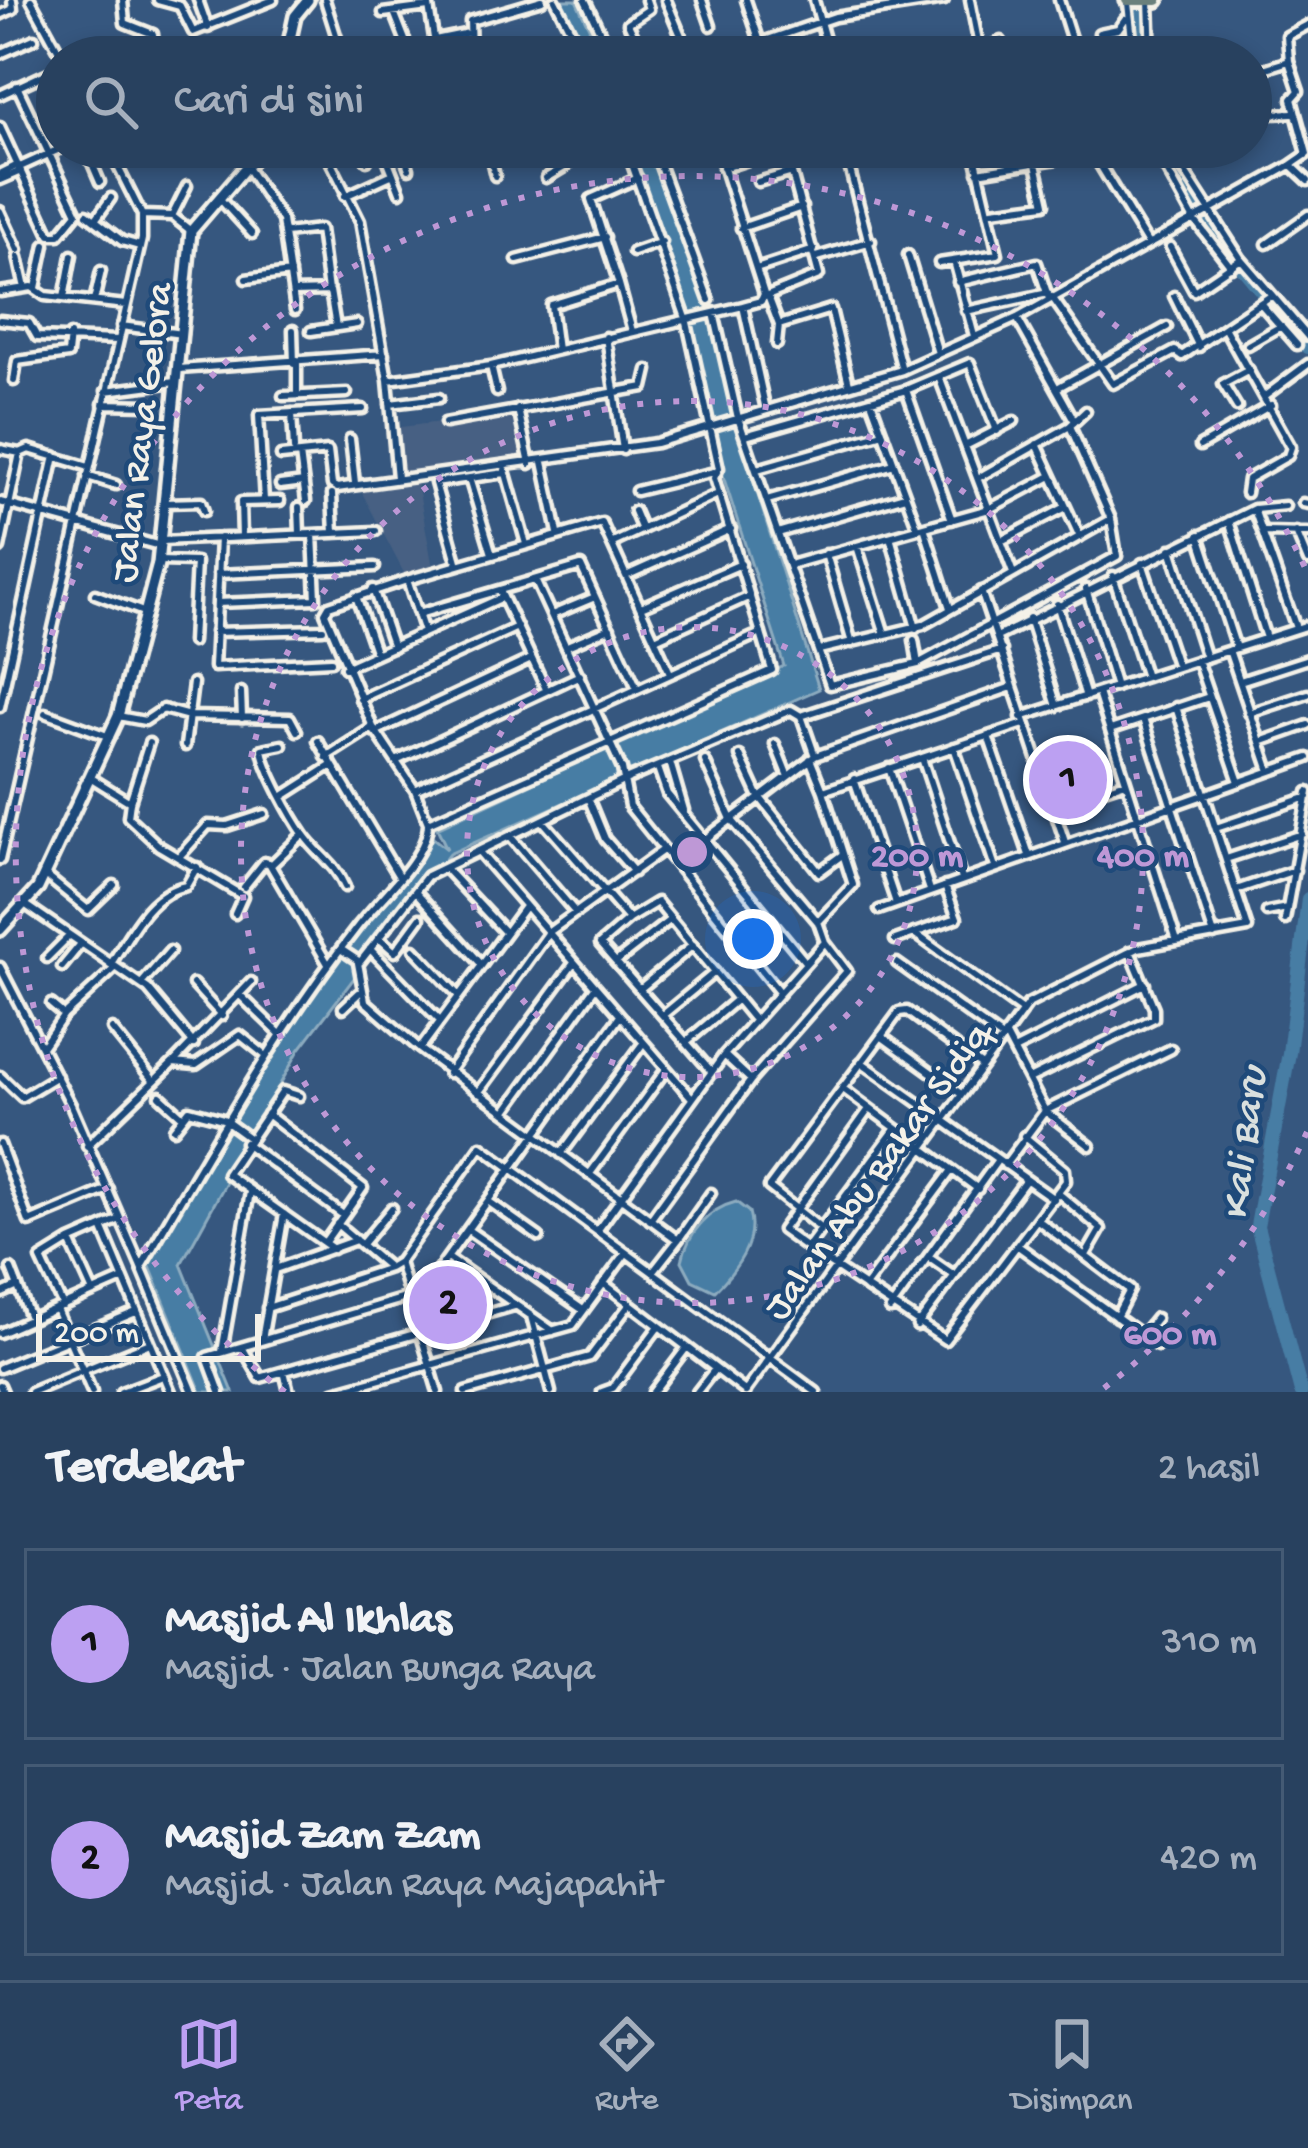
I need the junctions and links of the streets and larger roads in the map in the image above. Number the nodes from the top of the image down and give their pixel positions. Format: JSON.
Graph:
{"nodes":[{"id":1,"x":12,"y":0,"type":"edge"},
{"id":2,"x":31,"y":0,"type":"edge"},
{"id":3,"x":123,"y":0,"type":"edge"},
{"id":4,"x":158,"y":0,"type":"edge"},
{"id":5,"x":198,"y":0,"type":"edge"},
{"id":6,"x":273,"y":0,"type":"edge"},
{"id":7,"x":325,"y":0,"type":"edge"},
{"id":8,"x":542,"y":0,"type":"edge"},
{"id":9,"x":555,"y":0,"type":"edge"},
{"id":10,"x":585,"y":0,"type":"edge"},
{"id":11,"x":646,"y":0,"type":"edge"},
{"id":12,"x":666,"y":0,"type":"edge"},
{"id":13,"x":702,"y":0,"type":"edge"},
{"id":14,"x":746,"y":0,"type":"edge"},
{"id":15,"x":814,"y":0,"type":"edge"},
{"id":16,"x":944,"y":0,"type":"edge"},
{"id":17,"x":970,"y":0,"type":"edge"},
{"id":18,"x":1059,"y":0,"type":"edge"},
{"id":19,"x":302,"y":2,"type":"edge"},
{"id":20,"x":904,"y":3,"type":"edge"},
{"id":21,"x":428,"y":4,"type":"edge"},
{"id":22,"x":1139,"y":4,"type":"edge"},
{"id":23,"x":394,"y":12,"type":"junction"},
{"id":24,"x":383,"y":14,"type":"dead end"},
{"id":25,"x":0,"y":15,"type":"edge"},
{"id":26,"x":823,"y":21,"type":"junction"},
{"id":27,"x":1308,"y":25,"type":"edge"},
{"id":28,"x":711,"y":26,"type":"dead end"},
{"id":29,"x":208,"y":28,"type":"junction"},
{"id":30,"x":469,"y":33,"type":"junction"},
{"id":31,"x":1099,"y":33,"type":"dead end"},
{"id":32,"x":51,"y":36,"type":"edge"},
{"id":33,"x":153,"y":36,"type":"edge"},
{"id":34,"x":292,"y":36,"type":"edge"},
{"id":35,"x":336,"y":36,"type":"edge"},
{"id":36,"x":403,"y":36,"type":"edge"},
{"id":37,"x":434,"y":36,"type":"edge"},
{"id":38,"x":454,"y":36,"type":"edge"},
{"id":39,"x":469,"y":36,"type":"edge"},
{"id":40,"x":574,"y":36,"type":"edge"},
{"id":41,"x":602,"y":36,"type":"edge"},
{"id":42,"x":634,"y":36,"type":"edge"},
{"id":43,"x":681,"y":36,"type":"edge"},
{"id":44,"x":759,"y":36,"type":"edge"},
{"id":45,"x":781,"y":36,"type":"edge"},
{"id":46,"x":826,"y":36,"type":"edge"},
{"id":47,"x":977,"y":36,"type":"edge"},
{"id":48,"x":1070,"y":36,"type":"edge"},
{"id":49,"x":1136,"y":36,"type":"edge"},
{"id":50,"x":1146,"y":36,"type":"edge"},
{"id":51,"x":34,"y":39,"type":"dead end"},
{"id":52,"x":0,"y":54,"type":"edge"},
{"id":53,"x":1289,"y":61,"type":"junction"},
{"id":54,"x":1272,"y":66,"type":"edge"},
{"id":55,"x":36,"y":79,"type":"edge"},
{"id":56,"x":17,"y":86,"type":"junction"},
{"id":57,"x":0,"y":94,"type":"edge"},
{"id":58,"x":1292,"y":113,"type":"junction"},
{"id":59,"x":1272,"y":114,"type":"edge"},
{"id":60,"x":36,"y":125,"type":"edge"},
{"id":61,"x":0,"y":127,"type":"edge"},
{"id":62,"x":36,"y":161,"type":"edge"},
{"id":63,"x":1291,"y":165,"type":"junction"},
{"id":64,"x":20,"y":168,"type":"junction"},
{"id":65,"x":56,"y":168,"type":"edge"},
{"id":66,"x":94,"y":168,"type":"edge"},
{"id":67,"x":119,"y":168,"type":"edge"},
{"id":68,"x":248,"y":168,"type":"edge"},
{"id":69,"x":253,"y":168,"type":"edge"},
{"id":70,"x":332,"y":168,"type":"edge"},
{"id":71,"x":391,"y":168,"type":"edge"},
{"id":72,"x":494,"y":168,"type":"edge"},
{"id":73,"x":563,"y":168,"type":"edge"},
{"id":74,"x":634,"y":168,"type":"edge"},
{"id":75,"x":661,"y":168,"type":"edge"},
{"id":76,"x":723,"y":168,"type":"edge"},
{"id":77,"x":788,"y":168,"type":"edge"},
{"id":78,"x":790,"y":168,"type":"edge"},
{"id":79,"x":850,"y":168,"type":"edge"},
{"id":80,"x":976,"y":168,"type":"edge"},
{"id":81,"x":1006,"y":168,"type":"edge"},
{"id":82,"x":1037,"y":168,"type":"edge"},
{"id":83,"x":1102,"y":168,"type":"edge"},
{"id":84,"x":1168,"y":168,"type":"edge"},
{"id":85,"x":1179,"y":168,"type":"edge"},
{"id":86,"x":977,"y":172,"type":"junction"},
{"id":87,"x":393,"y":174,"type":"junction"},
{"id":88,"x":495,"y":176,"type":"dead end"},
{"id":89,"x":0,"y":177,"type":"edge"},
{"id":90,"x":546,"y":178,"type":"dead end"},
{"id":91,"x":638,"y":178,"type":"junction"},
{"id":92,"x":1308,"y":181,"type":"edge"},
{"id":93,"x":100,"y":182,"type":"dead end"},
{"id":94,"x":758,"y":182,"type":"dead end"},
{"id":95,"x":187,"y":186,"type":"dead end"},
{"id":96,"x":400,"y":192,"type":"dead end"},
{"id":97,"x":345,"y":196,"type":"junction"},
{"id":98,"x":111,"y":198,"type":"dead end"},
{"id":99,"x":220,"y":199,"type":"junction"},
{"id":100,"x":802,"y":206,"type":"junction"},
{"id":101,"x":0,"y":211,"type":"edge"},
{"id":102,"x":992,"y":211,"type":"junction"},
{"id":103,"x":86,"y":214,"type":"dead end"},
{"id":104,"x":142,"y":214,"type":"junction"},
{"id":105,"x":1200,"y":214,"type":"junction"},
{"id":106,"x":1308,"y":215,"type":"edge"},
{"id":107,"x":172,"y":216,"type":"junction"},
{"id":108,"x":95,"y":220,"type":"junction"},
{"id":109,"x":741,"y":228,"type":"junction"},
{"id":110,"x":191,"y":231,"type":"junction"},
{"id":111,"x":285,"y":233,"type":"junction"},
{"id":112,"x":252,"y":234,"type":"dead end"},
{"id":113,"x":604,"y":237,"type":"junction"},
{"id":114,"x":871,"y":241,"type":"junction"},
{"id":115,"x":662,"y":242,"type":"junction"},
{"id":116,"x":1148,"y":244,"type":"junction"},
{"id":117,"x":1267,"y":244,"type":"dead end"},
{"id":118,"x":45,"y":245,"type":"dead end"},
{"id":119,"x":140,"y":246,"type":"junction"},
{"id":120,"x":1170,"y":247,"type":"dead end"},
{"id":121,"x":633,"y":252,"type":"dead end"},
{"id":122,"x":815,"y":254,"type":"junction"},
{"id":123,"x":72,"y":255,"type":"dead end"},
{"id":124,"x":908,"y":255,"type":"dead end"},
{"id":125,"x":517,"y":260,"type":"dead end"},
{"id":126,"x":954,"y":261,"type":"junction"},
{"id":127,"x":939,"y":262,"type":"dead end"},
{"id":128,"x":1236,"y":263,"type":"junction"},
{"id":129,"x":756,"y":269,"type":"junction"},
{"id":130,"x":101,"y":271,"type":"dead end"},
{"id":131,"x":290,"y":273,"type":"junction"},
{"id":132,"x":246,"y":279,"type":"dead end"},
{"id":133,"x":958,"y":282,"type":"junction"},
{"id":134,"x":619,"y":284,"type":"junction"},
{"id":135,"x":25,"y":288,"type":"junction"},
{"id":136,"x":36,"y":288,"type":"junction"},
{"id":137,"x":328,"y":290,"type":"junction"},
{"id":138,"x":0,"y":292,"type":"edge"},
{"id":139,"x":293,"y":292,"type":"junction"},
{"id":140,"x":766,"y":296,"type":"junction"},
{"id":141,"x":1050,"y":296,"type":"junction"},
{"id":142,"x":1174,"y":296,"type":"dead end"},
{"id":143,"x":64,"y":298,"type":"junction"},
{"id":144,"x":1266,"y":299,"type":"junction"},
{"id":145,"x":709,"y":300,"type":"dead end"},
{"id":146,"x":94,"y":302,"type":"junction"},
{"id":147,"x":126,"y":305,"type":"junction"},
{"id":148,"x":743,"y":306,"type":"junction"},
{"id":149,"x":295,"y":310,"type":"dead end"},
{"id":150,"x":966,"y":311,"type":"junction"},
{"id":151,"x":714,"y":313,"type":"junction"},
{"id":152,"x":688,"y":317,"type":"junction"},
{"id":153,"x":1017,"y":318,"type":"junction"},
{"id":154,"x":0,"y":320,"type":"edge"},
{"id":155,"x":357,"y":324,"type":"dead end"},
{"id":156,"x":779,"y":325,"type":"junction"},
{"id":157,"x":121,"y":326,"type":"junction"},
{"id":158,"x":1281,"y":326,"type":"junction"},
{"id":159,"x":336,"y":327,"type":"junction"},
{"id":160,"x":1167,"y":327,"type":"dead end"},
{"id":161,"x":1225,"y":328,"type":"junction"},
{"id":162,"x":293,"y":330,"type":"dead end"},
{"id":163,"x":311,"y":331,"type":"dead end"},
{"id":164,"x":632,"y":331,"type":"junction"},
{"id":165,"x":182,"y":334,"type":"junction"},
{"id":166,"x":70,"y":335,"type":"junction"},
{"id":167,"x":1307,"y":335,"type":"edge"},
{"id":168,"x":50,"y":336,"type":"junction"},
{"id":169,"x":974,"y":336,"type":"junction"},
{"id":170,"x":606,"y":338,"type":"junction"},
{"id":171,"x":118,"y":340,"type":"junction"},
{"id":172,"x":777,"y":344,"type":"dead end"},
{"id":173,"x":1297,"y":344,"type":"dead end"},
{"id":174,"x":1247,"y":345,"type":"dead end"},
{"id":175,"x":1198,"y":346,"type":"junction"},
{"id":176,"x":557,"y":350,"type":"junction"},
{"id":177,"x":938,"y":353,"type":"junction"},
{"id":178,"x":384,"y":354,"type":"junction"},
{"id":179,"x":50,"y":358,"type":"junction"},
{"id":180,"x":295,"y":363,"type":"junction"},
{"id":181,"x":1102,"y":364,"type":"junction"},
{"id":182,"x":1308,"y":364,"type":"edge"},
{"id":183,"x":491,"y":366,"type":"junction"},
{"id":184,"x":179,"y":368,"type":"junction"},
{"id":185,"x":648,"y":370,"type":"dead end"},
{"id":186,"x":902,"y":370,"type":"junction"},
{"id":187,"x":1249,"y":370,"type":"junction"},
{"id":188,"x":939,"y":376,"type":"junction"},
{"id":189,"x":388,"y":380,"type":"junction"},
{"id":190,"x":14,"y":381,"type":"dead end"},
{"id":191,"x":178,"y":381,"type":"junction"},
{"id":192,"x":849,"y":384,"type":"junction"},
{"id":193,"x":1057,"y":388,"type":"junction"},
{"id":194,"x":906,"y":390,"type":"junction"},
{"id":195,"x":106,"y":391,"type":"junction"},
{"id":196,"x":497,"y":392,"type":"dead end"},
{"id":197,"x":614,"y":392,"type":"junction"},
{"id":198,"x":346,"y":393,"type":"dead end"},
{"id":199,"x":297,"y":395,"type":"junction"},
{"id":200,"x":283,"y":396,"type":"dead end"},
{"id":201,"x":1265,"y":396,"type":"junction"},
{"id":202,"x":439,"y":398,"type":"dead end"},
{"id":203,"x":871,"y":400,"type":"junction"},
{"id":204,"x":103,"y":404,"type":"junction"},
{"id":205,"x":390,"y":404,"type":"junction"},
{"id":206,"x":149,"y":405,"type":"dead end"},
{"id":207,"x":1271,"y":405,"type":"junction"},
{"id":208,"x":1237,"y":406,"type":"dead end"},
{"id":209,"x":363,"y":409,"type":"dead end"},
{"id":210,"x":518,"y":410,"type":"junction"},
{"id":211,"x":766,"y":410,"type":"junction"},
{"id":212,"x":1086,"y":411,"type":"dead end"},
{"id":213,"x":292,"y":413,"type":"junction"},
{"id":214,"x":739,"y":418,"type":"junction"},
{"id":215,"x":1014,"y":421,"type":"dead end"},
{"id":216,"x":445,"y":422,"type":"dead end"},
{"id":217,"x":1072,"y":422,"type":"junction"},
{"id":218,"x":717,"y":426,"type":"junction"},
{"id":219,"x":997,"y":430,"type":"junction"},
{"id":220,"x":883,"y":434,"type":"junction"},
{"id":221,"x":745,"y":436,"type":"junction"},
{"id":222,"x":350,"y":440,"type":"dead end"},
{"id":223,"x":1036,"y":444,"type":"junction"},
{"id":224,"x":965,"y":446,"type":"junction"},
{"id":225,"x":1200,"y":446,"type":"dead end"},
{"id":226,"x":0,"y":449,"type":"edge"},
{"id":227,"x":623,"y":450,"type":"junction"},
{"id":228,"x":297,"y":452,"type":"junction"},
{"id":229,"x":20,"y":454,"type":"junction"},
{"id":230,"x":55,"y":456,"type":"junction"},
{"id":231,"x":281,"y":456,"type":"dead end"},
{"id":232,"x":543,"y":462,"type":"junction"},
{"id":233,"x":530,"y":464,"type":"junction"},
{"id":234,"x":894,"y":464,"type":"junction"},
{"id":235,"x":757,"y":469,"type":"junction"},
{"id":236,"x":505,"y":470,"type":"junction"},
{"id":237,"x":88,"y":471,"type":"junction"},
{"id":238,"x":718,"y":471,"type":"junction"},
{"id":239,"x":1051,"y":476,"type":"junction"},
{"id":240,"x":469,"y":478,"type":"junction"},
{"id":241,"x":978,"y":478,"type":"junction"},
{"id":242,"x":397,"y":479,"type":"junction"},
{"id":243,"x":304,"y":482,"type":"junction"},
{"id":244,"x":355,"y":483,"type":"junction"},
{"id":245,"x":116,"y":485,"type":"dead end"},
{"id":246,"x":280,"y":485,"type":"dead end"},
{"id":247,"x":636,"y":491,"type":"dead end"},
{"id":248,"x":1246,"y":493,"type":"dead end"},
{"id":249,"x":332,"y":494,"type":"dead end"},
{"id":250,"x":719,"y":494,"type":"junction"},
{"id":251,"x":906,"y":496,"type":"junction"},
{"id":252,"x":767,"y":500,"type":"junction"},
{"id":253,"x":264,"y":501,"type":"junction"},
{"id":254,"x":280,"y":501,"type":"dead end"},
{"id":255,"x":0,"y":502,"type":"edge"},
{"id":256,"x":164,"y":503,"type":"junction"},
{"id":257,"x":10,"y":504,"type":"junction"},
{"id":258,"x":1285,"y":506,"type":"dead end"},
{"id":259,"x":1066,"y":507,"type":"junction"},
{"id":260,"x":989,"y":508,"type":"junction"},
{"id":261,"x":1253,"y":509,"type":"junction"},
{"id":262,"x":204,"y":511,"type":"dead end"},
{"id":263,"x":634,"y":511,"type":"dead end"},
{"id":264,"x":44,"y":512,"type":"junction"},
{"id":265,"x":1112,"y":519,"type":"junction"},
{"id":266,"x":952,"y":520,"type":"junction"},
{"id":267,"x":1228,"y":520,"type":"junction"},
{"id":268,"x":75,"y":522,"type":"junction"},
{"id":269,"x":921,"y":528,"type":"junction"},
{"id":270,"x":731,"y":529,"type":"junction"},
{"id":271,"x":642,"y":530,"type":"junction"},
{"id":272,"x":376,"y":532,"type":"dead end"},
{"id":273,"x":781,"y":532,"type":"junction"},
{"id":274,"x":1265,"y":532,"type":"junction"},
{"id":275,"x":1297,"y":532,"type":"junction"},
{"id":276,"x":334,"y":533,"type":"junction"},
{"id":277,"x":558,"y":533,"type":"junction"},
{"id":278,"x":1308,"y":533,"type":"edge"},
{"id":279,"x":313,"y":534,"type":"junction"},
{"id":280,"x":300,"y":535,"type":"junction"},
{"id":281,"x":1199,"y":535,"type":"junction"},
{"id":282,"x":242,"y":537,"type":"junction"},
{"id":283,"x":890,"y":537,"type":"junction"},
{"id":284,"x":1080,"y":537,"type":"junction"},
{"id":285,"x":220,"y":538,"type":"junction"},
{"id":286,"x":1001,"y":541,"type":"junction"},
{"id":287,"x":160,"y":543,"type":"junction"},
{"id":288,"x":613,"y":543,"type":"junction"},
{"id":289,"x":526,"y":544,"type":"junction"},
{"id":290,"x":857,"y":546,"type":"junction"},
{"id":291,"x":0,"y":548,"type":"edge"},
{"id":292,"x":1171,"y":549,"type":"junction"},
{"id":293,"x":492,"y":554,"type":"junction"},
{"id":294,"x":826,"y":554,"type":"junction"},
{"id":295,"x":159,"y":561,"type":"junction"},
{"id":296,"x":1308,"y":561,"type":"edge"},
{"id":297,"x":793,"y":563,"type":"junction"},
{"id":298,"x":1142,"y":563,"type":"junction"},
{"id":299,"x":741,"y":564,"type":"junction"},
{"id":300,"x":458,"y":565,"type":"junction"},
{"id":301,"x":375,"y":567,"type":"dead end"},
{"id":302,"x":315,"y":570,"type":"junction"},
{"id":303,"x":1013,"y":573,"type":"junction"},
{"id":304,"x":218,"y":574,"type":"junction"},
{"id":305,"x":626,"y":576,"type":"junction"},
{"id":306,"x":1113,"y":576,"type":"junction"},
{"id":307,"x":407,"y":580,"type":"junction"},
{"id":308,"x":535,"y":580,"type":"junction"},
{"id":309,"x":1086,"y":589,"type":"junction"},
{"id":310,"x":373,"y":590,"type":"junction"},
{"id":311,"x":981,"y":591,"type":"junction"},
{"id":312,"x":501,"y":593,"type":"junction"},
{"id":313,"x":95,"y":594,"type":"dead end"},
{"id":314,"x":356,"y":596,"type":"junction"},
{"id":315,"x":751,"y":596,"type":"junction"},
{"id":316,"x":596,"y":597,"type":"junction"},
{"id":317,"x":217,"y":603,"type":"junction"},
{"id":318,"x":1057,"y":604,"type":"junction"},
{"id":319,"x":640,"y":608,"type":"junction"},
{"id":320,"x":950,"y":608,"type":"junction"},
{"id":321,"x":146,"y":613,"type":"junction"},
{"id":322,"x":418,"y":614,"type":"junction"},
{"id":323,"x":552,"y":615,"type":"junction"},
{"id":324,"x":1029,"y":618,"type":"junction"},
{"id":325,"x":994,"y":625,"type":"junction"},
{"id":326,"x":1308,"y":625,"type":"edge"},
{"id":327,"x":517,"y":627,"type":"junction"},
{"id":328,"x":323,"y":628,"type":"dead end"},
{"id":329,"x":610,"y":628,"type":"junction"},
{"id":330,"x":916,"y":628,"type":"junction"},
{"id":331,"x":1296,"y":628,"type":"junction"},
{"id":332,"x":215,"y":632,"type":"junction"},
{"id":333,"x":424,"y":632,"type":"junction"},
{"id":334,"x":761,"y":633,"type":"junction"},
{"id":335,"x":885,"y":635,"type":"junction"},
{"id":336,"x":997,"y":637,"type":"junction"},
{"id":337,"x":1266,"y":638,"type":"junction"},
{"id":338,"x":655,"y":639,"type":"junction"},
{"id":339,"x":914,"y":640,"type":"dead end"},
{"id":340,"x":192,"y":642,"type":"dead end"},
{"id":341,"x":852,"y":643,"type":"junction"},
{"id":342,"x":392,"y":646,"type":"junction"},
{"id":343,"x":566,"y":646,"type":"junction"},
{"id":344,"x":1233,"y":649,"type":"junction"},
{"id":345,"x":819,"y":650,"type":"junction"},
{"id":346,"x":1002,"y":650,"type":"junction"},
{"id":347,"x":376,"y":654,"type":"junction"},
{"id":348,"x":531,"y":658,"type":"junction"},
{"id":349,"x":1308,"y":658,"type":"edge"},
{"id":350,"x":1202,"y":659,"type":"junction"},
{"id":351,"x":331,"y":661,"type":"dead end"},
{"id":352,"x":918,"y":664,"type":"junction"},
{"id":353,"x":1177,"y":667,"type":"junction"},
{"id":354,"x":345,"y":668,"type":"junction"},
{"id":355,"x":670,"y":673,"type":"junction"},
{"id":356,"x":580,"y":675,"type":"junction"},
{"id":357,"x":1146,"y":677,"type":"junction"},
{"id":358,"x":1240,"y":681,"type":"junction"},
{"id":359,"x":193,"y":682,"type":"dead end"},
{"id":360,"x":1012,"y":687,"type":"junction"},
{"id":361,"x":1116,"y":687,"type":"junction"},
{"id":362,"x":637,"y":688,"type":"junction"},
{"id":363,"x":546,"y":689,"type":"junction"},
{"id":364,"x":241,"y":692,"type":"dead end"},
{"id":365,"x":1098,"y":693,"type":"junction"},
{"id":366,"x":1308,"y":694,"type":"edge"},
{"id":367,"x":1210,"y":696,"type":"junction"},
{"id":368,"x":1086,"y":697,"type":"junction"},
{"id":369,"x":359,"y":698,"type":"junction"},
{"id":370,"x":1057,"y":706,"type":"junction"},
{"id":371,"x":0,"y":707,"type":"edge"},
{"id":372,"x":595,"y":707,"type":"junction"},
{"id":373,"x":1176,"y":707,"type":"junction"},
{"id":374,"x":45,"y":713,"type":"dead end"},
{"id":375,"x":1250,"y":713,"type":"junction"},
{"id":376,"x":118,"y":716,"type":"junction"},
{"id":377,"x":189,"y":716,"type":"junction"},
{"id":378,"x":801,"y":716,"type":"junction"},
{"id":379,"x":242,"y":718,"type":"junction"},
{"id":380,"x":1143,"y":718,"type":"junction"},
{"id":381,"x":1022,"y":721,"type":"junction"},
{"id":382,"x":1308,"y":725,"type":"edge"},
{"id":383,"x":374,"y":729,"type":"junction"},
{"id":384,"x":1110,"y":730,"type":"junction"},
{"id":385,"x":297,"y":731,"type":"dead end"},
{"id":386,"x":110,"y":736,"type":"junction"},
{"id":387,"x":988,"y":736,"type":"junction"},
{"id":388,"x":318,"y":741,"type":"dead end"},
{"id":389,"x":609,"y":741,"type":"junction"},
{"id":390,"x":1260,"y":742,"type":"junction"},
{"id":391,"x":149,"y":743,"type":"dead end"},
{"id":392,"x":775,"y":744,"type":"dead end"},
{"id":393,"x":282,"y":745,"type":"dead end"},
{"id":394,"x":185,"y":746,"type":"dead end"},
{"id":395,"x":954,"y":747,"type":"junction"},
{"id":396,"x":740,"y":756,"type":"dead end"},
{"id":397,"x":326,"y":757,"type":"junction"},
{"id":398,"x":812,"y":758,"type":"junction"},
{"id":399,"x":922,"y":758,"type":"junction"},
{"id":400,"x":1308,"y":758,"type":"edge"},
{"id":401,"x":396,"y":760,"type":"junction"},
{"id":402,"x":705,"y":761,"type":"dead end"},
{"id":403,"x":670,"y":762,"type":"junction"},
{"id":404,"x":332,"y":765,"type":"junction"},
{"id":405,"x":658,"y":768,"type":"junction"},
{"id":406,"x":890,"y":768,"type":"junction"},
{"id":407,"x":1270,"y":771,"type":"junction"},
{"id":408,"x":788,"y":774,"type":"junction"},
{"id":409,"x":93,"y":778,"type":"junction"},
{"id":410,"x":854,"y":779,"type":"junction"},
{"id":411,"x":625,"y":780,"type":"junction"},
{"id":412,"x":1126,"y":782,"type":"junction"},
{"id":413,"x":1239,"y":782,"type":"junction"},
{"id":414,"x":415,"y":790,"type":"junction"},
{"id":415,"x":824,"y":791,"type":"junction"},
{"id":416,"x":286,"y":794,"type":"junction"},
{"id":417,"x":1204,"y":794,"type":"junction"},
{"id":418,"x":1308,"y":794,"type":"edge"},
{"id":419,"x":758,"y":795,"type":"junction"},
{"id":420,"x":589,"y":800,"type":"junction"},
{"id":421,"x":130,"y":802,"type":"junction"},
{"id":422,"x":1171,"y":805,"type":"junction"},
{"id":423,"x":1053,"y":806,"type":"junction"},
{"id":424,"x":265,"y":814,"type":"dead end"},
{"id":425,"x":685,"y":814,"type":"junction"},
{"id":426,"x":1137,"y":816,"type":"junction"},
{"id":427,"x":731,"y":819,"type":"junction"},
{"id":428,"x":543,"y":821,"type":"junction"},
{"id":429,"x":428,"y":824,"type":"junction"},
{"id":430,"x":1216,"y":828,"type":"junction"},
{"id":431,"x":303,"y":834,"type":"junction"},
{"id":432,"x":1301,"y":834,"type":"junction"},
{"id":433,"x":510,"y":836,"type":"junction"},
{"id":434,"x":706,"y":838,"type":"junction"},
{"id":435,"x":1065,"y":842,"type":"junction"},
{"id":436,"x":663,"y":850,"type":"junction"},
{"id":437,"x":479,"y":852,"type":"junction"},
{"id":438,"x":1029,"y":855,"type":"junction"},
{"id":439,"x":842,"y":856,"type":"junction"},
{"id":440,"x":179,"y":857,"type":"junction"},
{"id":441,"x":1226,"y":859,"type":"junction"},
{"id":442,"x":0,"y":860,"type":"edge"},
{"id":443,"x":674,"y":862,"type":"junction"},
{"id":444,"x":271,"y":865,"type":"junction"},
{"id":445,"x":197,"y":867,"type":"junction"},
{"id":446,"x":995,"y":867,"type":"junction"},
{"id":447,"x":446,"y":868,"type":"junction"},
{"id":448,"x":1297,"y":870,"type":"junction"},
{"id":449,"x":634,"y":872,"type":"junction"},
{"id":450,"x":45,"y":875,"type":"junction"},
{"id":451,"x":398,"y":875,"type":"junction"},
{"id":452,"x":962,"y":879,"type":"junction"},
{"id":453,"x":114,"y":885,"type":"dead end"},
{"id":454,"x":345,"y":886,"type":"dead end"},
{"id":455,"x":945,"y":886,"type":"junction"},
{"id":456,"x":244,"y":887,"type":"dead end"},
{"id":457,"x":1236,"y":890,"type":"junction"},
{"id":458,"x":930,"y":891,"type":"junction"},
{"id":459,"x":605,"y":892,"type":"junction"},
{"id":460,"x":418,"y":894,"type":"junction"},
{"id":461,"x":896,"y":903,"type":"junction"},
{"id":462,"x":26,"y":904,"type":"junction"},
{"id":463,"x":525,"y":907,"type":"junction"},
{"id":464,"x":1288,"y":908,"type":"junction"},
{"id":465,"x":879,"y":910,"type":"dead end"},
{"id":466,"x":1268,"y":912,"type":"dead end"},
{"id":467,"x":235,"y":914,"type":"dead end"},
{"id":468,"x":576,"y":914,"type":"junction"},
{"id":469,"x":420,"y":918,"type":"dead end"},
{"id":470,"x":628,"y":919,"type":"junction"},
{"id":471,"x":672,"y":919,"type":"junction"},
{"id":472,"x":1285,"y":920,"type":"dead end"},
{"id":473,"x":818,"y":922,"type":"junction"},
{"id":474,"x":0,"y":931,"type":"edge"},
{"id":475,"x":505,"y":932,"type":"junction"},
{"id":476,"x":549,"y":932,"type":"junction"},
{"id":477,"x":914,"y":933,"type":"junction"},
{"id":478,"x":1214,"y":935,"type":"junction"},
{"id":479,"x":68,"y":937,"type":"junction"},
{"id":480,"x":380,"y":939,"type":"junction"},
{"id":481,"x":895,"y":940,"type":"dead end"},
{"id":482,"x":1177,"y":940,"type":"junction"},
{"id":483,"x":825,"y":942,"type":"junction"},
{"id":484,"x":80,"y":945,"type":"junction"},
{"id":485,"x":693,"y":945,"type":"junction"},
{"id":486,"x":370,"y":949,"type":"junction"},
{"id":487,"x":414,"y":949,"type":"dead end"},
{"id":488,"x":170,"y":950,"type":"dead end"},
{"id":489,"x":1130,"y":951,"type":"junction"},
{"id":490,"x":349,"y":956,"type":"junction"},
{"id":491,"x":47,"y":958,"type":"dead end"},
{"id":492,"x":617,"y":961,"type":"junction"},
{"id":493,"x":574,"y":963,"type":"junction"},
{"id":494,"x":806,"y":963,"type":"junction"},
{"id":495,"x":897,"y":963,"type":"dead end"},
{"id":496,"x":328,"y":964,"type":"junction"},
{"id":497,"x":482,"y":965,"type":"junction"},
{"id":498,"x":113,"y":966,"type":"junction"},
{"id":499,"x":0,"y":967,"type":"edge"},
{"id":500,"x":62,"y":967,"type":"dead end"},
{"id":501,"x":715,"y":972,"type":"junction"},
{"id":502,"x":251,"y":982,"type":"dead end"},
{"id":503,"x":141,"y":984,"type":"junction"},
{"id":504,"x":193,"y":984,"type":"dead end"},
{"id":505,"x":1144,"y":984,"type":"junction"},
{"id":506,"x":596,"y":987,"type":"junction"},
{"id":507,"x":641,"y":988,"type":"junction"},
{"id":508,"x":361,"y":990,"type":"junction"},
{"id":509,"x":779,"y":992,"type":"junction"},
{"id":510,"x":240,"y":995,"type":"junction"},
{"id":511,"x":458,"y":995,"type":"junction"},
{"id":512,"x":737,"y":999,"type":"junction"},
{"id":513,"x":51,"y":1004,"type":"dead end"},
{"id":514,"x":343,"y":1008,"type":"dead end"},
{"id":515,"x":1022,"y":1011,"type":"junction"},
{"id":516,"x":64,"y":1015,"type":"junction"},
{"id":517,"x":663,"y":1015,"type":"junction"},
{"id":518,"x":222,"y":1016,"type":"junction"},
{"id":519,"x":620,"y":1016,"type":"junction"},
{"id":520,"x":754,"y":1020,"type":"junction"},
{"id":521,"x":440,"y":1021,"type":"junction"},
{"id":522,"x":112,"y":1029,"type":"dead end"},
{"id":523,"x":279,"y":1033,"type":"junction"},
{"id":524,"x":881,"y":1036,"type":"junction"},
{"id":525,"x":1004,"y":1036,"type":"junction"},
{"id":526,"x":686,"y":1042,"type":"junction"},
{"id":527,"x":194,"y":1044,"type":"junction"},
{"id":528,"x":642,"y":1045,"type":"junction"},
{"id":529,"x":43,"y":1047,"type":"junction"},
{"id":530,"x":420,"y":1049,"type":"junction"},
{"id":531,"x":1016,"y":1049,"type":"junction"},
{"id":532,"x":1171,"y":1049,"type":"dead end"},
{"id":533,"x":265,"y":1054,"type":"junction"},
{"id":534,"x":724,"y":1055,"type":"junction"},
{"id":535,"x":861,"y":1062,"type":"junction"},
{"id":536,"x":173,"y":1064,"type":"junction"},
{"id":537,"x":982,"y":1066,"type":"junction"},
{"id":538,"x":665,"y":1070,"type":"junction"},
{"id":539,"x":712,"y":1072,"type":"junction"},
{"id":540,"x":448,"y":1073,"type":"junction"},
{"id":541,"x":0,"y":1076,"type":"edge"},
{"id":542,"x":57,"y":1076,"type":"junction"},
{"id":543,"x":1031,"y":1078,"type":"junction"},
{"id":544,"x":153,"y":1080,"type":"junction"},
{"id":545,"x":752,"y":1080,"type":"junction"},
{"id":546,"x":842,"y":1088,"type":"junction"},
{"id":547,"x":478,"y":1093,"type":"junction"},
{"id":548,"x":962,"y":1094,"type":"junction"},
{"id":549,"x":160,"y":1096,"type":"dead end"},
{"id":550,"x":299,"y":1096,"type":"dead end"},
{"id":551,"x":692,"y":1098,"type":"junction"},
{"id":552,"x":869,"y":1109,"type":"junction"},
{"id":553,"x":505,"y":1112,"type":"junction"},
{"id":554,"x":1045,"y":1112,"type":"junction"},
{"id":555,"x":266,"y":1114,"type":"junction"},
{"id":556,"x":183,"y":1117,"type":"junction"},
{"id":557,"x":943,"y":1122,"type":"junction"},
{"id":558,"x":228,"y":1125,"type":"junction"},
{"id":559,"x":896,"y":1128,"type":"junction"},
{"id":560,"x":174,"y":1129,"type":"dead end"},
{"id":561,"x":533,"y":1134,"type":"junction"},
{"id":562,"x":1024,"y":1136,"type":"junction"},
{"id":563,"x":245,"y":1138,"type":"junction"},
{"id":564,"x":0,"y":1144,"type":"edge"},
{"id":565,"x":87,"y":1146,"type":"junction"},
{"id":566,"x":1090,"y":1146,"type":"dead end"},
{"id":567,"x":924,"y":1149,"type":"junction"},
{"id":568,"x":561,"y":1154,"type":"junction"},
{"id":569,"x":1001,"y":1162,"type":"junction"},
{"id":570,"x":510,"y":1168,"type":"junction"},
{"id":571,"x":952,"y":1170,"type":"junction"},
{"id":572,"x":590,"y":1175,"type":"junction"},
{"id":573,"x":1027,"y":1180,"type":"junction"},
{"id":574,"x":108,"y":1189,"type":"junction"},
{"id":575,"x":978,"y":1189,"type":"junction"},
{"id":576,"x":250,"y":1192,"type":"junction"},
{"id":577,"x":711,"y":1192,"type":"dead end"},
{"id":578,"x":1056,"y":1196,"type":"junction"},
{"id":579,"x":620,"y":1199,"type":"junction"},
{"id":580,"x":488,"y":1201,"type":"junction"},
{"id":581,"x":392,"y":1208,"type":"dead end"},
{"id":582,"x":795,"y":1210,"type":"junction"},
{"id":583,"x":284,"y":1214,"type":"junction"},
{"id":584,"x":343,"y":1215,"type":"junction"},
{"id":585,"x":120,"y":1219,"type":"junction"},
{"id":586,"x":650,"y":1220,"type":"junction"},
{"id":587,"x":1038,"y":1220,"type":"junction"},
{"id":588,"x":337,"y":1224,"type":"junction"},
{"id":589,"x":98,"y":1228,"type":"junction"},
{"id":590,"x":820,"y":1228,"type":"junction"},
{"id":591,"x":468,"y":1229,"type":"junction"},
{"id":592,"x":597,"y":1231,"type":"junction"},
{"id":593,"x":538,"y":1238,"type":"dead end"},
{"id":594,"x":678,"y":1240,"type":"junction"},
{"id":595,"x":70,"y":1241,"type":"junction"},
{"id":596,"x":325,"y":1242,"type":"junction"},
{"id":597,"x":359,"y":1242,"type":"junction"},
{"id":598,"x":1018,"y":1246,"type":"junction"},
{"id":599,"x":807,"y":1248,"type":"junction"},
{"id":600,"x":333,"y":1249,"type":"junction"},
{"id":601,"x":626,"y":1253,"type":"junction"},
{"id":602,"x":1086,"y":1255,"type":"junction"},
{"id":603,"x":928,"y":1257,"type":"junction"},
{"id":604,"x":448,"y":1258,"type":"junction"},
{"id":605,"x":399,"y":1262,"type":"junction"},
{"id":606,"x":141,"y":1268,"type":"junction"},
{"id":607,"x":389,"y":1268,"type":"junction"},
{"id":608,"x":835,"y":1268,"type":"junction"},
{"id":609,"x":11,"y":1269,"type":"dead end"},
{"id":610,"x":274,"y":1269,"type":"junction"},
{"id":611,"x":653,"y":1272,"type":"junction"},
{"id":612,"x":954,"y":1275,"type":"junction"},
{"id":613,"x":123,"y":1279,"type":"junction"},
{"id":614,"x":602,"y":1282,"type":"junction"},
{"id":615,"x":18,"y":1286,"type":"junction"},
{"id":616,"x":864,"y":1288,"type":"junction"},
{"id":617,"x":93,"y":1292,"type":"junction"},
{"id":618,"x":0,"y":1294,"type":"edge"},
{"id":619,"x":413,"y":1300,"type":"junction"},
{"id":620,"x":630,"y":1304,"type":"junction"},
{"id":621,"x":514,"y":1306,"type":"junction"},
{"id":622,"x":59,"y":1307,"type":"junction"},
{"id":623,"x":267,"y":1309,"type":"junction"},
{"id":624,"x":890,"y":1309,"type":"junction"},
{"id":625,"x":584,"y":1310,"type":"junction"},
{"id":626,"x":137,"y":1312,"type":"junction"},
{"id":627,"x":531,"y":1316,"type":"junction"},
{"id":628,"x":1116,"y":1317,"type":"junction"},
{"id":629,"x":1156,"y":1318,"type":"dead end"},
{"id":630,"x":31,"y":1320,"type":"junction"},
{"id":631,"x":659,"y":1325,"type":"junction"},
{"id":632,"x":917,"y":1326,"type":"junction"},
{"id":633,"x":422,"y":1330,"type":"junction"},
{"id":634,"x":553,"y":1331,"type":"junction"},
{"id":635,"x":0,"y":1333,"type":"edge"},
{"id":636,"x":1142,"y":1335,"type":"junction"},
{"id":637,"x":536,"y":1336,"type":"junction"},
{"id":638,"x":69,"y":1340,"type":"junction"},
{"id":639,"x":262,"y":1340,"type":"junction"},
{"id":640,"x":150,"y":1343,"type":"junction"},
{"id":641,"x":1156,"y":1346,"type":"dead end"},
{"id":642,"x":242,"y":1347,"type":"junction"},
{"id":643,"x":687,"y":1347,"type":"junction"},
{"id":644,"x":222,"y":1352,"type":"junction"},
{"id":645,"x":770,"y":1358,"type":"junction"},
{"id":646,"x":431,"y":1364,"type":"junction"},
{"id":647,"x":0,"y":1367,"type":"edge"},
{"id":648,"x":545,"y":1369,"type":"junction"},
{"id":649,"x":715,"y":1370,"type":"junction"},
{"id":650,"x":83,"y":1371,"type":"junction"},
{"id":651,"x":284,"y":1371,"type":"junction"},
{"id":652,"x":164,"y":1375,"type":"junction"},
{"id":653,"x":31,"y":1392,"type":"edge"},
{"id":654,"x":92,"y":1392,"type":"edge"},
{"id":655,"x":121,"y":1392,"type":"edge"},
{"id":656,"x":172,"y":1392,"type":"edge"},
{"id":657,"x":194,"y":1392,"type":"edge"},
{"id":658,"x":220,"y":1392,"type":"edge"},
{"id":659,"x":289,"y":1392,"type":"edge"},
{"id":660,"x":334,"y":1392,"type":"edge"},
{"id":661,"x":438,"y":1392,"type":"edge"},
{"id":662,"x":465,"y":1392,"type":"edge"},
{"id":663,"x":551,"y":1392,"type":"edge"},
{"id":664,"x":602,"y":1392,"type":"edge"},
{"id":665,"x":653,"y":1392,"type":"edge"},
{"id":666,"x":698,"y":1392,"type":"edge"},
{"id":667,"x":745,"y":1392,"type":"edge"},
{"id":668,"x":816,"y":1392,"type":"edge"}],
"edges":[{"from":1,"to":25,"type":"street"},
{"from":2,"to":32,"type":"street"},
{"from":3,"to":33,"type":"street"},
{"from":4,"to":29,"type":"street"},
{"from":5,"to":29,"type":"street"},
{"from":6,"to":29,"type":"street"},
{"from":7,"to":35,"type":"street"},
{"from":8,"to":30,"type":"street"},
{"from":9,"to":40,"type":"street"},
{"from":10,"to":41,"type":"street"},
{"from":11,"to":42,"type":"street"},
{"from":12,"to":43,"type":"street"},
{"from":13,"to":28,"type":"street"},
{"from":14,"to":44,"type":"street"},
{"from":15,"to":26,"type":"street"},
{"from":16,"to":20,"type":"street"},
{"from":17,"to":47,"type":"street"},
{"from":18,"to":48,"type":"street"},
{"from":19,"to":34,"type":"street"},
{"from":20,"to":26,"type":"street"},
{"from":21,"to":23,"type":"street"},
{"from":21,"to":37,"type":"street"},
{"from":22,"to":31,"type":"street"},
{"from":22,"to":49,"type":"street"},
{"from":22,"to":50,"type":"street"},
{"from":23,"to":24,"type":"street"},
{"from":23,"to":36,"type":"street"},
{"from":26,"to":45,"type":"street"},
{"from":26,"to":46,"type":"street"},
{"from":27,"to":53,"type":"street"},
{"from":30,"to":38,"type":"street"},
{"from":30,"to":39,"type":"street"},
{"from":51,"to":52,"type":"street"},
{"from":53,"to":54,"type":"street"},
{"from":53,"to":58,"type":"street"},
{"from":55,"to":56,"type":"street"},
{"from":56,"to":57,"type":"street"},
{"from":56,"to":60,"type":"street"},
{"from":58,"to":59,"type":"street"},
{"from":58,"to":63,"type":"street"},
{"from":61,"to":64,"type":"street"},
{"from":62,"to":64,"type":"street"},
{"from":63,"to":92,"type":"street"},
{"from":63,"to":105,"type":"street"},
{"from":64,"to":65,"type":"street"},
{"from":64,"to":89,"type":"street"},
{"from":66,"to":93,"type":"street"},
{"from":67,"to":104,"type":"street"},
{"from":68,"to":99,"type":"street","name":"Jalan Raya Gelora"},
{"from":69,"to":111,"type":"street"},
{"from":70,"to":97,"type":"street"},
{"from":71,"to":87,"type":"street"},
{"from":72,"to":88,"type":"street"},
{"from":73,"to":90,"type":"street"},
{"from":74,"to":91,"type":"street"},
{"from":75,"to":145,"type":"street"},
{"from":76,"to":109,"type":"street"},
{"from":77,"to":94,"type":"street"},
{"from":78,"to":100,"type":"street"},
{"from":79,"to":114,"type":"street"},
{"from":80,"to":86,"type":"street"},
{"from":81,"to":86,"type":"street"},
{"from":82,"to":102,"type":"street"},
{"from":83,"to":116,"type":"street"},
{"from":84,"to":105,"type":"street"},
{"from":85,"to":105,"type":"street"},
{"from":86,"to":102,"type":"street"},
{"from":87,"to":96,"type":"street"},
{"from":87,"to":97,"type":"street"},
{"from":91,"to":113,"type":"street"},
{"from":91,"to":115,"type":"street"},
{"from":95,"to":107,"type":"street"},
{"from":97,"to":178,"type":"street"},
{"from":98,"to":108,"type":"street"},
{"from":99,"to":110,"type":"street","name":"Jalan Raya Gelora"},
{"from":99,"to":112,"type":"street"},
{"from":100,"to":109,"type":"street"},
{"from":100,"to":122,"type":"street"},
{"from":101,"to":135,"type":"street"},
{"from":102,"to":126,"type":"street"},
{"from":103,"to":108,"type":"street"},
{"from":104,"to":107,"type":"street"},
{"from":104,"to":119,"type":"street"},
{"from":105,"to":116,"type":"street"},
{"from":105,"to":128,"type":"street"},
{"from":105,"to":128,"type":"street"},
{"from":106,"to":117,"type":"street"},
{"from":107,"to":110,"type":"street"},
{"from":108,"to":119,"type":"street"},
{"from":109,"to":129,"type":"street"},
{"from":110,"to":165,"type":"street","name":"Jalan Raya Gelora"},
{"from":111,"to":131,"type":"street"},
{"from":111,"to":137,"type":"street"},
{"from":113,"to":125,"type":"street"},
{"from":113,"to":134,"type":"street"},
{"from":114,"to":122,"type":"street"},
{"from":114,"to":186,"type":"street"},
{"from":115,"to":121,"type":"street"},
{"from":115,"to":152,"type":"street"},
{"from":116,"to":141,"type":"street"},
{"from":118,"to":136,"type":"street"},
{"from":119,"to":147,"type":"street"},
{"from":120,"to":128,"type":"street"},
{"from":122,"to":129,"type":"street"},
{"from":122,"to":140,"type":"street"},
{"from":123,"to":143,"type":"street"},
{"from":124,"to":177,"type":"street"},
{"from":126,"to":127,"type":"street"},
{"from":126,"to":133,"type":"street"},
{"from":128,"to":144,"type":"street"},
{"from":129,"to":140,"type":"street"},
{"from":130,"to":146,"type":"street"},
{"from":131,"to":132,"type":"street"},
{"from":131,"to":139,"type":"street"},
{"from":133,"to":141,"type":"street"},
{"from":133,"to":150,"type":"street"},
{"from":134,"to":164,"type":"street"},
{"from":134,"to":176,"type":"street"},
{"from":135,"to":136,"type":"street"},
{"from":135,"to":138,"type":"street"},
{"from":136,"to":143,"type":"street"},
{"from":137,"to":139,"type":"street"},
{"from":137,"to":159,"type":"street"},
{"from":139,"to":149,"type":"street"},
{"from":140,"to":148,"type":"street"},
{"from":140,"to":156,"type":"street"},
{"from":141,"to":150,"type":"street"},
{"from":141,"to":153,"type":"street"},
{"from":141,"to":181,"type":"street"},
{"from":142,"to":175,"type":"street"},
{"from":143,"to":146,"type":"street"},
{"from":144,"to":158,"type":"street"},
{"from":144,"to":161,"type":"street"},
{"from":144,"to":167,"type":"street"},
{"from":146,"to":147,"type":"street"},
{"from":147,"to":157,"type":"street"},
{"from":148,"to":151,"type":"street"},
{"from":148,"to":211,"type":"street"},
{"from":150,"to":169,"type":"street"},
{"from":151,"to":152,"type":"street"},
{"from":151,"to":214,"type":"street"},
{"from":152,"to":164,"type":"street"},
{"from":152,"to":218,"type":"street"},
{"from":153,"to":169,"type":"street"},
{"from":153,"to":193,"type":"street"},
{"from":154,"to":168,"type":"street"},
{"from":155,"to":159,"type":"street"},
{"from":156,"to":172,"type":"street"},
{"from":156,"to":192,"type":"street"},
{"from":157,"to":165,"type":"street"},
{"from":157,"to":171,"type":"street"},
{"from":158,"to":173,"type":"street"},
{"from":158,"to":174,"type":"street"},
{"from":159,"to":163,"type":"street"},
{"from":160,"to":181,"type":"street"},
{"from":161,"to":175,"type":"street"},
{"from":161,"to":187,"type":"street"},
{"from":162,"to":180,"type":"street"},
{"from":164,"to":170,"type":"street"},
{"from":165,"to":184,"type":"street","name":"Jalan Raya Gelora"},
{"from":166,"to":168,"type":"street"},
{"from":166,"to":171,"type":"street"},
{"from":166,"to":179,"type":"street"},
{"from":168,"to":179,"type":"street"},
{"from":169,"to":177,"type":"street"},
{"from":170,"to":176,"type":"street"},
{"from":170,"to":197,"type":"street"},
{"from":171,"to":195,"type":"street"},
{"from":175,"to":181,"type":"street"},
{"from":176,"to":183,"type":"street"},
{"from":177,"to":186,"type":"street"},
{"from":178,"to":180,"type":"street"},
{"from":178,"to":189,"type":"street"},
{"from":179,"to":190,"type":"street"},
{"from":180,"to":184,"type":"street"},
{"from":180,"to":199,"type":"street"},
{"from":181,"to":193,"type":"street"},
{"from":182,"to":201,"type":"street"},
{"from":183,"to":189,"type":"street"},
{"from":183,"to":196,"type":"street"},
{"from":184,"to":191,"type":"street","name":"Jalan Raya Gelora"},
{"from":185,"to":197,"type":"street"},
{"from":186,"to":192,"type":"street"},
{"from":187,"to":201,"type":"street"},
{"from":187,"to":208,"type":"street"},
{"from":188,"to":194,"type":"street"},
{"from":188,"to":219,"type":"street"},
{"from":188,"to":224,"type":"street"},
{"from":189,"to":205,"type":"street"},
{"from":191,"to":195,"type":"street"},
{"from":191,"to":256,"type":"street","name":"Jalan Raya Gelora"},
{"from":192,"to":211,"type":"street"},
{"from":193,"to":217,"type":"street"},
{"from":194,"to":203,"type":"street"},
{"from":194,"to":266,"type":"street"},
{"from":195,"to":204,"type":"street"},
{"from":197,"to":210,"type":"street"},
{"from":197,"to":227,"type":"street"},
{"from":198,"to":199,"type":"street"},
{"from":199,"to":200,"type":"street"},
{"from":201,"to":207,"type":"street"},
{"from":202,"to":205,"type":"street"},
{"from":203,"to":220,"type":"street"},
{"from":203,"to":221,"type":"street"},
{"from":204,"to":206,"type":"street"},
{"from":204,"to":237,"type":"street"},
{"from":205,"to":242,"type":"street"},
{"from":207,"to":225,"type":"street"},
{"from":207,"to":248,"type":"street"},
{"from":209,"to":213,"type":"street"},
{"from":210,"to":216,"type":"street"},
{"from":210,"to":233,"type":"street"},
{"from":211,"to":214,"type":"street"},
{"from":212,"to":217,"type":"street"},
{"from":213,"to":228,"type":"street"},
{"from":213,"to":253,"type":"street"},
{"from":214,"to":218,"type":"street"},
{"from":214,"to":221,"type":"street"},
{"from":215,"to":219,"type":"street"},
{"from":217,"to":223,"type":"street"},
{"from":217,"to":265,"type":"street"},
{"from":218,"to":227,"type":"street"},
{"from":218,"to":238,"type":"street"},
{"from":219,"to":224,"type":"street"},
{"from":220,"to":234,"type":"street"},
{"from":220,"to":235,"type":"street"},
{"from":221,"to":235,"type":"street"},
{"from":222,"to":244,"type":"street"},
{"from":223,"to":239,"type":"street"},
{"from":223,"to":241,"type":"street"},
{"from":224,"to":241,"type":"street"},
{"from":226,"to":229,"type":"street"},
{"from":227,"to":232,"type":"street"},
{"from":228,"to":231,"type":"street"},
{"from":228,"to":243,"type":"street"},
{"from":228,"to":244,"type":"street"},
{"from":229,"to":230,"type":"street"},
{"from":229,"to":257,"type":"street"},
{"from":230,"to":237,"type":"street"},
{"from":230,"to":264,"type":"street"},
{"from":232,"to":233,"type":"street"},
{"from":232,"to":277,"type":"street"},
{"from":233,"to":236,"type":"street"},
{"from":234,"to":251,"type":"street"},
{"from":234,"to":252,"type":"street"},
{"from":235,"to":252,"type":"street"},
{"from":236,"to":240,"type":"street"},
{"from":236,"to":242,"type":"street"},
{"from":236,"to":289,"type":"street"},
{"from":237,"to":245,"type":"street"},
{"from":237,"to":268,"type":"street"},
{"from":238,"to":247,"type":"street"},
{"from":238,"to":250,"type":"street"},
{"from":239,"to":259,"type":"street"},
{"from":239,"to":260,"type":"street"},
{"from":240,"to":293,"type":"street"},
{"from":240,"to":300,"type":"street"},
{"from":241,"to":260,"type":"street"},
{"from":242,"to":244,"type":"street"},
{"from":243,"to":246,"type":"street"},
{"from":243,"to":280,"type":"street"},
{"from":249,"to":276,"type":"street"},
{"from":250,"to":270,"type":"street"},
{"from":250,"to":271,"type":"street"},
{"from":251,"to":269,"type":"street"},
{"from":251,"to":273,"type":"street"},
{"from":252,"to":273,"type":"street"},
{"from":253,"to":254,"type":"street"},
{"from":253,"to":282,"type":"street"},
{"from":255,"to":257,"type":"street"},
{"from":256,"to":262,"type":"street"},
{"from":256,"to":287,"type":"street","name":"Jalan Raya Gelora"},
{"from":257,"to":264,"type":"street"},
{"from":257,"to":291,"type":"street"},
{"from":258,"to":261,"type":"street"},
{"from":259,"to":284,"type":"street"},
{"from":259,"to":286,"type":"street"},
{"from":260,"to":266,"type":"street"},
{"from":260,"to":286,"type":"street"},
{"from":261,"to":267,"type":"street"},
{"from":261,"to":274,"type":"street"},
{"from":263,"to":271,"type":"street"},
{"from":264,"to":268,"type":"street"},
{"from":264,"to":371,"type":"street"},
{"from":265,"to":284,"type":"street"},
{"from":265,"to":325,"type":"street"},
{"from":266,"to":269,"type":"street"},
{"from":267,"to":281,"type":"street"},
{"from":267,"to":337,"type":"street"},
{"from":268,"to":287,"type":"street"},
{"from":268,"to":442,"type":"street"},
{"from":269,"to":283,"type":"street"},
{"from":269,"to":320,"type":"street"},
{"from":270,"to":299,"type":"street"},
{"from":270,"to":305,"type":"street"},
{"from":271,"to":288,"type":"street"},
{"from":272,"to":276,"type":"street"},
{"from":273,"to":297,"type":"street"},
{"from":274,"to":275,"type":"street"},
{"from":274,"to":331,"type":"street"},
{"from":275,"to":278,"type":"street"},
{"from":275,"to":296,"type":"street"},
{"from":276,"to":279,"type":"street"},
{"from":277,"to":288,"type":"street"},
{"from":277,"to":289,"type":"street"},
{"from":279,"to":280,"type":"street"},
{"from":279,"to":302,"type":"street"},
{"from":280,"to":282,"type":"street"},
{"from":281,"to":292,"type":"street"},
{"from":281,"to":344,"type":"street"},
{"from":282,"to":285,"type":"street"},
{"from":283,"to":290,"type":"street"},
{"from":283,"to":330,"type":"street"},
{"from":284,"to":303,"type":"street"},
{"from":285,"to":287,"type":"street"},
{"from":285,"to":304,"type":"street"},
{"from":286,"to":303,"type":"street"},
{"from":287,"to":295,"type":"street","name":"Jalan Raya Gelora"},
{"from":288,"to":305,"type":"street"},
{"from":289,"to":293,"type":"street"},
{"from":290,"to":294,"type":"street"},
{"from":290,"to":335,"type":"street"},
{"from":292,"to":298,"type":"street"},
{"from":292,"to":350,"type":"street"},
{"from":293,"to":300,"type":"street"},
{"from":294,"to":297,"type":"street"},
{"from":294,"to":341,"type":"street"},
{"from":295,"to":321,"type":"street","name":"Jalan Raya Gelora"},
{"from":295,"to":340,"type":"street"},
{"from":297,"to":345,"type":"street"},
{"from":298,"to":306,"type":"street"},
{"from":298,"to":353,"type":"street"},
{"from":299,"to":315,"type":"street"},
{"from":299,"to":319,"type":"street"},
{"from":300,"to":307,"type":"street"},
{"from":301,"to":302,"type":"street"},
{"from":302,"to":304,"type":"street"},
{"from":302,"to":317,"type":"street"},
{"from":303,"to":311,"type":"street"},
{"from":304,"to":317,"type":"street"},
{"from":305,"to":319,"type":"street"},
{"from":306,"to":309,"type":"street"},
{"from":306,"to":357,"type":"street"},
{"from":307,"to":310,"type":"street"},
{"from":307,"to":322,"type":"street"},
{"from":308,"to":312,"type":"street"},
{"from":308,"to":316,"type":"street"},
{"from":308,"to":323,"type":"street"},
{"from":309,"to":318,"type":"street"},
{"from":309,"to":361,"type":"street"},
{"from":310,"to":314,"type":"street"},
{"from":310,"to":342,"type":"street"},
{"from":311,"to":320,"type":"street"},
{"from":311,"to":325,"type":"street"},
{"from":312,"to":322,"type":"street"},
{"from":312,"to":327,"type":"street"},
{"from":312,"to":333,"type":"street"},
{"from":313,"to":321,"type":"street"},
{"from":314,"to":347,"type":"street"},
{"from":314,"to":354,"type":"street"},
{"from":315,"to":334,"type":"street"},
{"from":315,"to":338,"type":"street"},
{"from":316,"to":323,"type":"street"},
{"from":316,"to":329,"type":"street"},
{"from":317,"to":332,"type":"street"},
{"from":318,"to":324,"type":"street"},
{"from":318,"to":368,"type":"street"},
{"from":319,"to":338,"type":"street"},
{"from":320,"to":330,"type":"street"},
{"from":321,"to":376,"type":"street","name":"Jalan Raya Gelora"},
{"from":322,"to":333,"type":"street"},
{"from":323,"to":343,"type":"street"},
{"from":324,"to":336,"type":"street"},
{"from":324,"to":370,"type":"street"},
{"from":325,"to":336,"type":"street"},
{"from":325,"to":352,"type":"street"},
{"from":326,"to":331,"type":"street"},
{"from":327,"to":348,"type":"street"},
{"from":327,"to":369,"type":"street"},
{"from":328,"to":332,"type":"street"},
{"from":329,"to":343,"type":"street"},
{"from":329,"to":362,"type":"street"},
{"from":330,"to":335,"type":"street"},
{"from":331,"to":337,"type":"street"},
{"from":332,"to":351,"type":"street"},
{"from":333,"to":342,"type":"street"},
{"from":334,"to":355,"type":"street"},
{"from":334,"to":389,"type":"street"},
{"from":335,"to":341,"type":"street"},
{"from":336,"to":346,"type":"street"},
{"from":337,"to":344,"type":"street"},
{"from":338,"to":355,"type":"street"},
{"from":339,"to":352,"type":"street"},
{"from":341,"to":345,"type":"street"},
{"from":342,"to":347,"type":"street"},
{"from":343,"to":356,"type":"street"},
{"from":344,"to":350,"type":"street"},
{"from":344,"to":358,"type":"street"},
{"from":345,"to":352,"type":"street"},
{"from":346,"to":360,"type":"street"},
{"from":346,"to":378,"type":"street"},
{"from":347,"to":354,"type":"street"},
{"from":348,"to":363,"type":"street"},
{"from":348,"to":383,"type":"street"},
{"from":349,"to":358,"type":"street"},
{"from":350,"to":353,"type":"street"},
{"from":350,"to":367,"type":"street"},
{"from":353,"to":357,"type":"street"},
{"from":354,"to":369,"type":"street"},
{"from":355,"to":362,"type":"street"},
{"from":356,"to":363,"type":"street"},
{"from":356,"to":372,"type":"street"},
{"from":357,"to":361,"type":"street"},
{"from":358,"to":375,"type":"street"},
{"from":359,"to":377,"type":"street"},
{"from":360,"to":381,"type":"street"},
{"from":360,"to":398,"type":"street"},
{"from":361,"to":365,"type":"street"},
{"from":362,"to":372,"type":"street"},
{"from":363,"to":401,"type":"street"},
{"from":364,"to":379,"type":"street"},
{"from":365,"to":368,"type":"street"},
{"from":365,"to":384,"type":"street"},
{"from":366,"to":375,"type":"street"},
{"from":367,"to":373,"type":"street"},
{"from":367,"to":413,"type":"street"},
{"from":368,"to":370,"type":"street"},
{"from":369,"to":383,"type":"street"},
{"from":370,"to":381,"type":"street"},
{"from":372,"to":389,"type":"street"},
{"from":372,"to":414,"type":"street"},
{"from":373,"to":380,"type":"street"},
{"from":373,"to":417,"type":"street"},
{"from":374,"to":386,"type":"street"},
{"from":375,"to":390,"type":"street"},
{"from":376,"to":377,"type":"street"},
{"from":376,"to":386,"type":"street","name":"Jalan Raya Gelora"},
{"from":377,"to":379,"type":"street"},
{"from":377,"to":394,"type":"street"},
{"from":378,"to":398,"type":"street"},
{"from":378,"to":403,"type":"street"},
{"from":379,"to":385,"type":"street"},
{"from":380,"to":384,"type":"street"},
{"from":380,"to":422,"type":"street"},
{"from":381,"to":387,"type":"street"},
{"from":381,"to":423,"type":"street"},
{"from":382,"to":390,"type":"street"},
{"from":383,"to":397,"type":"street"},
{"from":383,"to":401,"type":"street"},
{"from":384,"to":412,"type":"street"},
{"from":386,"to":409,"type":"street","name":"Jalan Raya Gelora"},
{"from":387,"to":395,"type":"street"},
{"from":387,"to":438,"type":"street"},
{"from":388,"to":397,"type":"street"},
{"from":389,"to":411,"type":"street"},
{"from":389,"to":429,"type":"street"},
{"from":390,"to":407,"type":"street"},
{"from":391,"to":421,"type":"street"},
{"from":392,"to":408,"type":"street"},
{"from":393,"to":416,"type":"street"},
{"from":395,"to":399,"type":"street"},
{"from":395,"to":446,"type":"street"},
{"from":396,"to":419,"type":"street"},
{"from":397,"to":404,"type":"street"},
{"from":398,"to":408,"type":"street"},
{"from":398,"to":415,"type":"street"},
{"from":399,"to":406,"type":"street"},
{"from":399,"to":452,"type":"street"},
{"from":400,"to":407,"type":"street"},
{"from":401,"to":414,"type":"street"},
{"from":402,"to":427,"type":"street"},
{"from":403,"to":405,"type":"street"},
{"from":403,"to":425,"type":"street"},
{"from":404,"to":416,"type":"street"},
{"from":404,"to":451,"type":"street"},
{"from":405,"to":411,"type":"street"},
{"from":405,"to":425,"type":"street"},
{"from":406,"to":410,"type":"street"},
{"from":406,"to":458,"type":"street"},
{"from":407,"to":413,"type":"street"},
{"from":408,"to":419,"type":"street"},
{"from":409,"to":421,"type":"street"},
{"from":409,"to":450,"type":"street","name":"Jalan Raya Gelora"},
{"from":410,"to":415,"type":"street"},
{"from":410,"to":461,"type":"street"},
{"from":411,"to":420,"type":"street"},
{"from":411,"to":436,"type":"street"},
{"from":412,"to":423,"type":"street"},
{"from":412,"to":426,"type":"street"},
{"from":413,"to":417,"type":"street"},
{"from":414,"to":429,"type":"street"},
{"from":415,"to":439,"type":"street"},
{"from":416,"to":431,"type":"street"},
{"from":417,"to":422,"type":"street"},
{"from":417,"to":430,"type":"street"},
{"from":418,"to":430,"type":"street"},
{"from":418,"to":432,"type":"street"},
{"from":419,"to":427,"type":"street"},
{"from":419,"to":439,"type":"street"},
{"from":420,"to":428,"type":"street"},
{"from":420,"to":449,"type":"street"},
{"from":421,"to":440,"type":"street"},
{"from":422,"to":426,"type":"street"},
{"from":422,"to":478,"type":"street"},
{"from":423,"to":435,"type":"street"},
{"from":424,"to":440,"type":"street"},
{"from":425,"to":434,"type":"street"},
{"from":426,"to":435,"type":"street"},
{"from":426,"to":482,"type":"street"},
{"from":427,"to":434,"type":"street"},
{"from":427,"to":473,"type":"street"},
{"from":428,"to":433,"type":"street"},
{"from":428,"to":459,"type":"street"},
{"from":429,"to":451,"type":"street"},
{"from":430,"to":441,"type":"street"},
{"from":431,"to":444,"type":"street"},
{"from":431,"to":454,"type":"street"},
{"from":432,"to":441,"type":"street"},
{"from":432,"to":448,"type":"street"},
{"from":433,"to":437,"type":"street"},
{"from":433,"to":468,"type":"street"},
{"from":434,"to":443,"type":"street"},
{"from":434,"to":494,"type":"street"},
{"from":435,"to":438,"type":"street"},
{"from":436,"to":443,"type":"street"},
{"from":436,"to":449,"type":"street"},
{"from":437,"to":447,"type":"street"},
{"from":437,"to":463,"type":"street"},
{"from":438,"to":446,"type":"street"},
{"from":439,"to":473,"type":"street"},
{"from":440,"to":445,"type":"street"},
{"from":441,"to":457,"type":"street"},
{"from":443,"to":509,"type":"street"},
{"from":444,"to":456,"type":"street"},
{"from":444,"to":496,"type":"street"},
{"from":445,"to":467,"type":"street"},
{"from":445,"to":498,"type":"street"},
{"from":446,"to":452,"type":"street"},
{"from":447,"to":460,"type":"street"},
{"from":447,"to":475,"type":"street"},
{"from":448,"to":457,"type":"street"},
{"from":448,"to":464,"type":"street"},
{"from":449,"to":459,"type":"street"},
{"from":450,"to":453,"type":"street"},
{"from":450,"to":462,"type":"street","name":"Jalan Raya Gelora"},
{"from":451,"to":490,"type":"street"},
{"from":452,"to":455,"type":"street"},
{"from":455,"to":458,"type":"street"},
{"from":455,"to":477,"type":"street"},
{"from":457,"to":478,"type":"street"},
{"from":458,"to":461,"type":"street"},
{"from":459,"to":468,"type":"street"},
{"from":459,"to":470,"type":"street"},
{"from":460,"to":480,"type":"street"},
{"from":460,"to":497,"type":"street"},
{"from":461,"to":465,"type":"street"},
{"from":462,"to":474,"type":"street","name":"Jalan Raya Gelora"},
{"from":462,"to":479,"type":"street"},
{"from":463,"to":475,"type":"street"},
{"from":463,"to":476,"type":"street"},
{"from":464,"to":466,"type":"street"},
{"from":464,"to":472,"type":"street"},
{"from":468,"to":476,"type":"street"},
{"from":469,"to":480,"type":"street"},
{"from":470,"to":471,"type":"street"},
{"from":470,"to":492,"type":"street"},
{"from":471,"to":485,"type":"street"},
{"from":471,"to":492,"type":"street"},
{"from":473,"to":483,"type":"street"},
{"from":475,"to":497,"type":"street"},
{"from":476,"to":493,"type":"street"},
{"from":476,"to":540,"type":"street"},
{"from":477,"to":481,"type":"street"},
{"from":477,"to":515,"type":"street"},
{"from":478,"to":482,"type":"street"},
{"from":479,"to":484,"type":"street"},
{"from":479,"to":491,"type":"street"},
{"from":480,"to":486,"type":"street"},
{"from":482,"to":489,"type":"street"},
{"from":483,"to":494,"type":"street"},
{"from":483,"to":545,"type":"street"},
{"from":484,"to":498,"type":"street"},
{"from":484,"to":500,"type":"street"},
{"from":485,"to":501,"type":"street"},
{"from":485,"to":507,"type":"street"},
{"from":486,"to":490,"type":"street"},
{"from":486,"to":521,"type":"street"},
{"from":487,"to":511,"type":"street"},
{"from":488,"to":503,"type":"street"},
{"from":489,"to":505,"type":"street"},
{"from":489,"to":515,"type":"street"},
{"from":490,"to":496,"type":"street"},
{"from":490,"to":508,"type":"street"},
{"from":492,"to":507,"type":"street"},
{"from":493,"to":506,"type":"street"},
{"from":493,"to":547,"type":"street"},
{"from":494,"to":509,"type":"street"},
{"from":495,"to":525,"type":"street"},
{"from":496,"to":523,"type":"street"},
{"from":497,"to":511,"type":"street"},
{"from":498,"to":503,"type":"street"},
{"from":498,"to":516,"type":"street"},
{"from":499,"to":529,"type":"street"},
{"from":501,"to":512,"type":"street"},
{"from":501,"to":517,"type":"street"},
{"from":502,"to":510,"type":"street"},
{"from":503,"to":527,"type":"street"},
{"from":504,"to":518,"type":"street"},
{"from":505,"to":531,"type":"street"},
{"from":505,"to":543,"type":"street"},
{"from":506,"to":519,"type":"street"},
{"from":506,"to":553,"type":"street"},
{"from":507,"to":517,"type":"street"},
{"from":508,"to":514,"type":"street"},
{"from":508,"to":530,"type":"street"},
{"from":509,"to":520,"type":"street"},
{"from":510,"to":518,"type":"street"},
{"from":510,"to":523,"type":"street"},
{"from":511,"to":521,"type":"street"},
{"from":512,"to":520,"type":"street"},
{"from":512,"to":526,"type":"street"},
{"from":513,"to":516,"type":"street"},
{"from":515,"to":525,"type":"street","name":"Jalan Abu Bakar Sidiq"},
{"from":516,"to":529,"type":"street"},
{"from":517,"to":526,"type":"street"},
{"from":518,"to":527,"type":"street"},
{"from":519,"to":528,"type":"street"},
{"from":519,"to":561,"type":"street"},
{"from":520,"to":534,"type":"street"},
{"from":521,"to":530,"type":"street"},
{"from":522,"to":544,"type":"street"},
{"from":523,"to":533,"type":"street"},
{"from":524,"to":535,"type":"street"},
{"from":524,"to":537,"type":"street"},
{"from":524,"to":548,"type":"street"},
{"from":525,"to":531,"type":"street"},
{"from":525,"to":537,"type":"street","name":"Jalan Abu Bakar Sidiq"},
{"from":526,"to":539,"type":"street"},
{"from":527,"to":536,"type":"street"},
{"from":528,"to":538,"type":"street"},
{"from":528,"to":568,"type":"street"},
{"from":529,"to":542,"type":"street"},
{"from":530,"to":540,"type":"street"},
{"from":531,"to":543,"type":"street"},
{"from":532,"to":554,"type":"street"},
{"from":533,"to":536,"type":"street"},
{"from":533,"to":558,"type":"street"},
{"from":534,"to":539,"type":"street"},
{"from":534,"to":545,"type":"street"},
{"from":535,"to":546,"type":"street"},
{"from":535,"to":557,"type":"street"},
{"from":536,"to":544,"type":"street"},
{"from":537,"to":548,"type":"street","name":"Jalan Abu Bakar Sidiq"},
{"from":538,"to":551,"type":"street"},
{"from":538,"to":572,"type":"street"},
{"from":539,"to":551,"type":"street"},
{"from":540,"to":547,"type":"street"},
{"from":541,"to":542,"type":"street"},
{"from":542,"to":565,"type":"street"},
{"from":543,"to":554,"type":"street"},
{"from":544,"to":565,"type":"street"},
{"from":545,"to":586,"type":"street"},
{"from":546,"to":552,"type":"street"},
{"from":546,"to":582,"type":"street"},
{"from":547,"to":553,"type":"street"},
{"from":548,"to":557,"type":"street","name":"Jalan Abu Bakar Sidiq"},
{"from":549,"to":556,"type":"street"},
{"from":550,"to":555,"type":"street"},
{"from":551,"to":579,"type":"street"},
{"from":552,"to":559,"type":"street"},
{"from":552,"to":582,"type":"street"},
{"from":553,"to":561,"type":"street"},
{"from":554,"to":562,"type":"street"},
{"from":554,"to":566,"type":"street"},
{"from":555,"to":563,"type":"street"},
{"from":555,"to":584,"type":"street"},
{"from":556,"to":558,"type":"street"},
{"from":556,"to":560,"type":"street"},
{"from":557,"to":567,"type":"street","name":"Jalan Abu Bakar Sidiq"},
{"from":557,"to":569,"type":"street"},
{"from":558,"to":563,"type":"street"},
{"from":558,"to":606,"type":"street"},
{"from":559,"to":567,"type":"street"},
{"from":559,"to":590,"type":"street"},
{"from":561,"to":568,"type":"street"},
{"from":561,"to":570,"type":"street"},
{"from":562,"to":569,"type":"street"},
{"from":562,"to":578,"type":"street"},
{"from":563,"to":576,"type":"street"},
{"from":563,"to":584,"type":"street"},
{"from":564,"to":574,"type":"street"},
{"from":565,"to":574,"type":"street"},
{"from":567,"to":571,"type":"street"},
{"from":567,"to":608,"type":"street","name":"Jalan Abu Bakar Sidiq"},
{"from":568,"to":572,"type":"street"},
{"from":569,"to":573,"type":"street"},
{"from":569,"to":575,"type":"street"},
{"from":570,"to":580,"type":"street"},
{"from":570,"to":592,"type":"street"},
{"from":570,"to":605,"type":"street"},
{"from":571,"to":575,"type":"street"},
{"from":571,"to":616,"type":"street"},
{"from":572,"to":579,"type":"street"},
{"from":573,"to":578,"type":"street"},
{"from":573,"to":612,"type":"street"},
{"from":574,"to":585,"type":"street"},
{"from":575,"to":603,"type":"street"},
{"from":576,"to":583,"type":"street"},
{"from":576,"to":644,"type":"street"},
{"from":577,"to":594,"type":"street"},
{"from":578,"to":587,"type":"street"},
{"from":578,"to":602,"type":"street"},
{"from":579,"to":586,"type":"street"},
{"from":579,"to":592,"type":"street"},
{"from":580,"to":591,"type":"street"},
{"from":580,"to":593,"type":"street"},
{"from":581,"to":597,"type":"street"},
{"from":582,"to":590,"type":"street"},
{"from":582,"to":599,"type":"street"},
{"from":583,"to":596,"type":"street"},
{"from":583,"to":610,"type":"street"},
{"from":584,"to":588,"type":"street"},
{"from":585,"to":589,"type":"street"},
{"from":585,"to":606,"type":"street"},
{"from":586,"to":594,"type":"street"},
{"from":587,"to":598,"type":"street"},
{"from":587,"to":602,"type":"street"},
{"from":588,"to":596,"type":"street"},
{"from":588,"to":597,"type":"street"},
{"from":589,"to":595,"type":"street"},
{"from":589,"to":613,"type":"street"},
{"from":590,"to":599,"type":"street"},
{"from":591,"to":604,"type":"street"},
{"from":591,"to":625,"type":"street"},
{"from":592,"to":601,"type":"street"},
{"from":594,"to":611,"type":"street"},
{"from":595,"to":617,"type":"street"},
{"from":595,"to":622,"type":"street"},
{"from":596,"to":600,"type":"street"},
{"from":597,"to":600,"type":"street"},
{"from":597,"to":607,"type":"street"},
{"from":598,"to":628,"type":"street"},
{"from":598,"to":632,"type":"street"},
{"from":599,"to":608,"type":"street"},
{"from":600,"to":610,"type":"street"},
{"from":601,"to":611,"type":"street"},
{"from":601,"to":614,"type":"street"},
{"from":602,"to":628,"type":"street"},
{"from":603,"to":612,"type":"street"},
{"from":603,"to":624,"type":"street"},
{"from":604,"to":619,"type":"street"},
{"from":604,"to":621,"type":"street"},
{"from":605,"to":607,"type":"street"},
{"from":605,"to":619,"type":"street"},
{"from":606,"to":657,"type":"street"},
{"from":607,"to":623,"type":"street"},
{"from":608,"to":616,"type":"street"},
{"from":608,"to":645,"type":"street","name":"Jalan Abu Bakar Sidiq"},
{"from":609,"to":615,"type":"street"},
{"from":610,"to":623,"type":"street"},
{"from":611,"to":645,"type":"street"},
{"from":612,"to":632,"type":"street"},
{"from":613,"to":617,"type":"street"},
{"from":613,"to":626,"type":"street"},
{"from":614,"to":620,"type":"street"},
{"from":614,"to":625,"type":"street"},
{"from":615,"to":618,"type":"street"},
{"from":615,"to":630,"type":"street"},
{"from":616,"to":624,"type":"street"},
{"from":617,"to":622,"type":"street"},
{"from":619,"to":633,"type":"street"},
{"from":619,"to":639,"type":"street"},
{"from":620,"to":631,"type":"street"},
{"from":620,"to":648,"type":"street"},
{"from":621,"to":627,"type":"street"},
{"from":621,"to":633,"type":"street"},
{"from":622,"to":630,"type":"street"},
{"from":622,"to":638,"type":"street"},
{"from":623,"to":639,"type":"street"},
{"from":624,"to":632,"type":"street"},
{"from":625,"to":634,"type":"street"},
{"from":626,"to":638,"type":"street"},
{"from":626,"to":640,"type":"street"},
{"from":627,"to":634,"type":"street"},
{"from":627,"to":637,"type":"street"},
{"from":628,"to":636,"type":"street"},
{"from":629,"to":636,"type":"street"},
{"from":630,"to":635,"type":"street"},
{"from":631,"to":643,"type":"street"},
{"from":631,"to":664,"type":"street"},
{"from":633,"to":646,"type":"street"},
{"from":633,"to":651,"type":"street"},
{"from":634,"to":637,"type":"street"},
{"from":636,"to":641,"type":"street"},
{"from":637,"to":646,"type":"street"},
{"from":637,"to":648,"type":"street"},
{"from":638,"to":647,"type":"street"},
{"from":638,"to":650,"type":"street"},
{"from":639,"to":642,"type":"street"},
{"from":640,"to":650,"type":"street"},
{"from":640,"to":652,"type":"street"},
{"from":642,"to":644,"type":"street"},
{"from":642,"to":651,"type":"street"},
{"from":643,"to":649,"type":"street"},
{"from":643,"to":665,"type":"street"},
{"from":644,"to":658,"type":"street"},
{"from":645,"to":667,"type":"street","name":"Jalan Abu Bakar Sidiq"},
{"from":645,"to":668,"type":"street"},
{"from":646,"to":660,"type":"street"},
{"from":646,"to":661,"type":"street"},
{"from":648,"to":662,"type":"street"},
{"from":648,"to":663,"type":"street"},
{"from":649,"to":666,"type":"street"},
{"from":649,"to":667,"type":"street"},
{"from":650,"to":653,"type":"street"},
{"from":650,"to":654,"type":"street"},
{"from":651,"to":659,"type":"street"},
{"from":652,"to":655,"type":"street"},
{"from":652,"to":656,"type":"street"}]}
